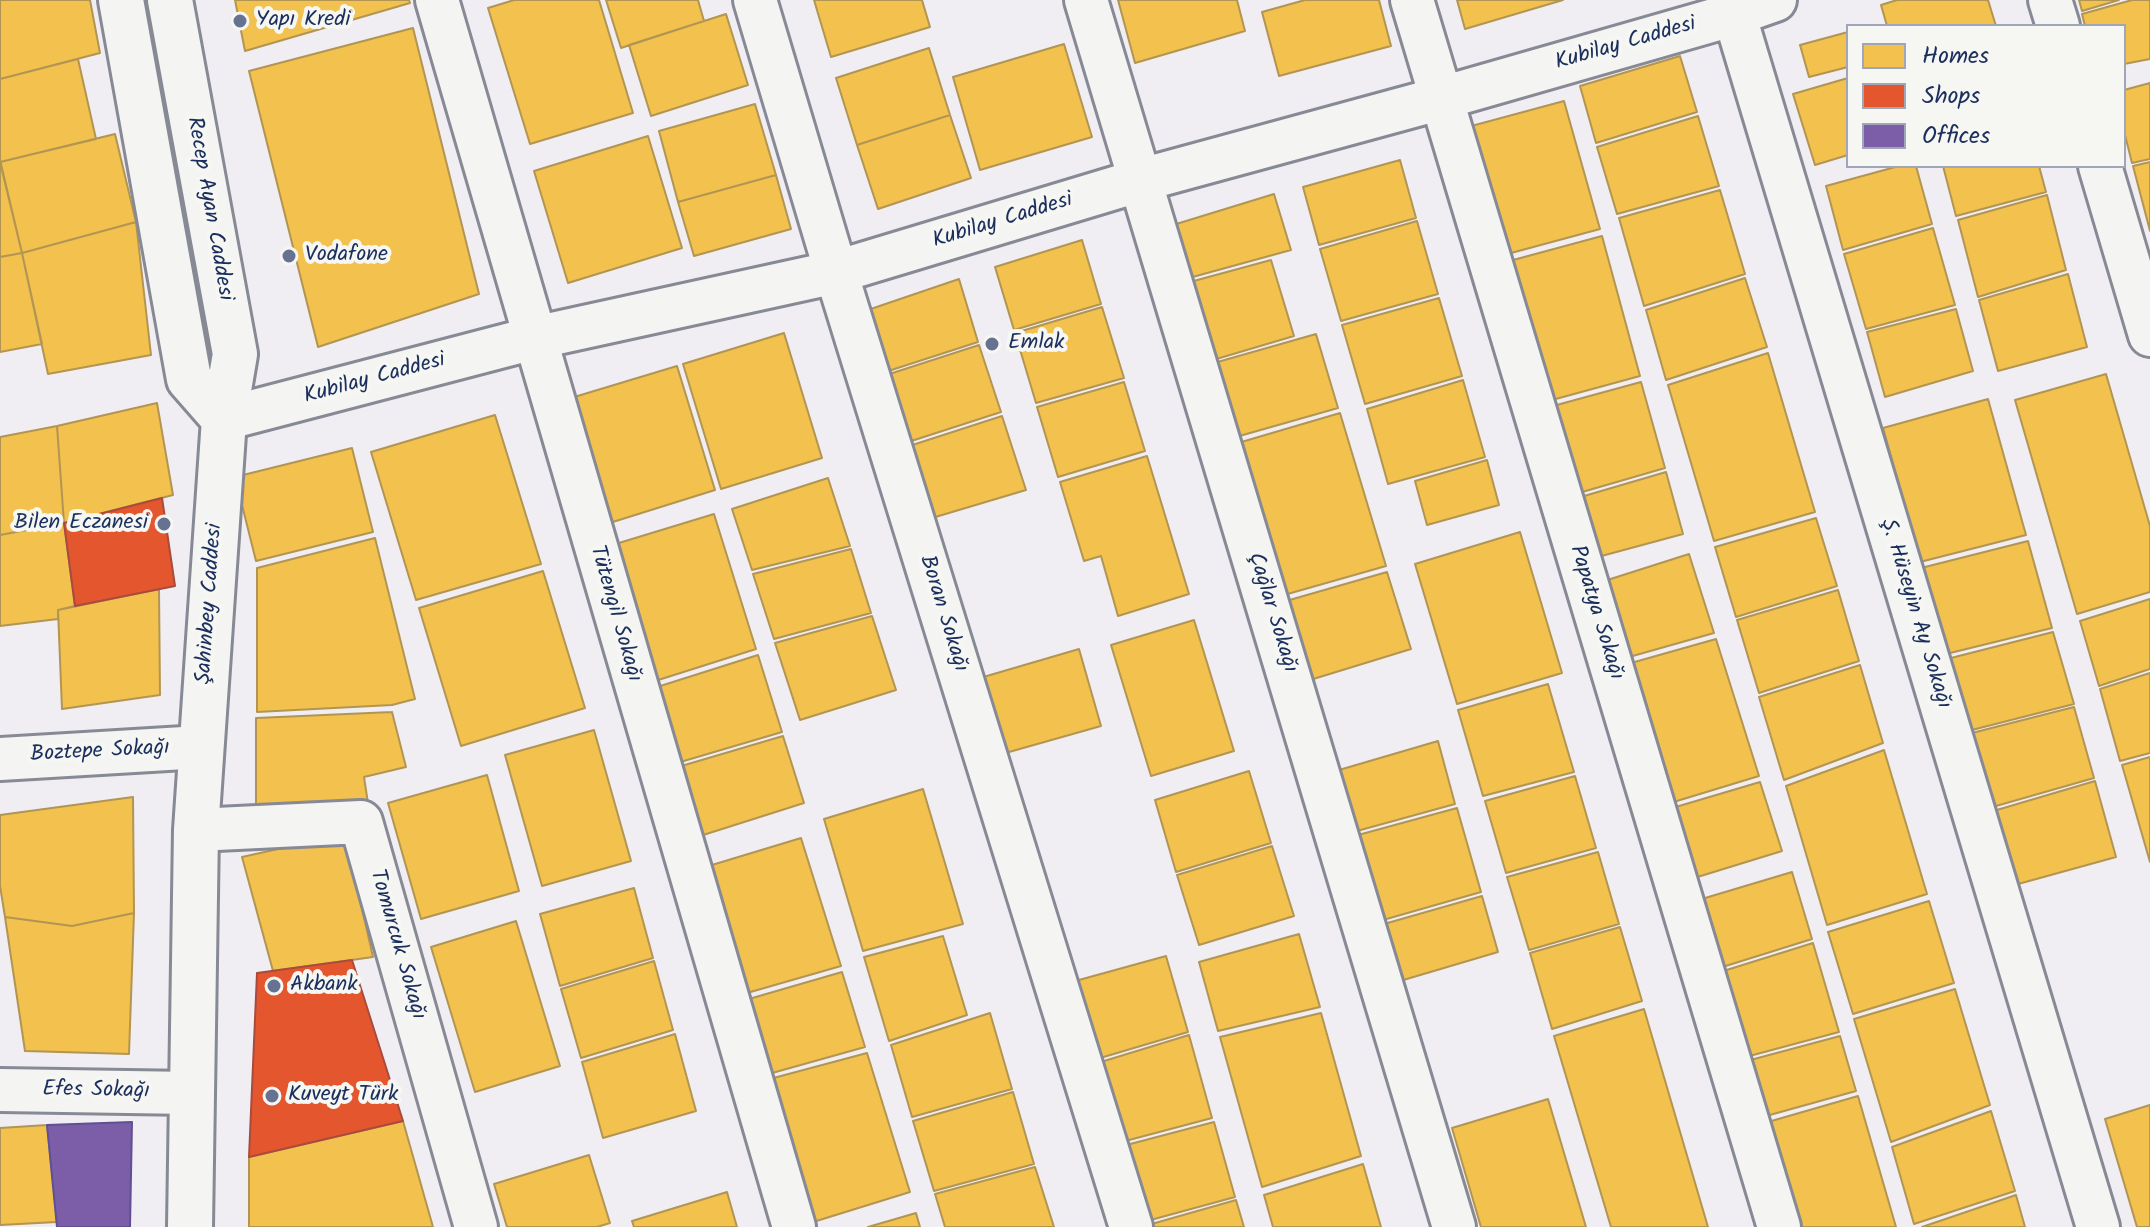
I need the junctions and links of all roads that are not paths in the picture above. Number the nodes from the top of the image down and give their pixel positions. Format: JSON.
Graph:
{"nodes":[{"id":1,"x":121,"y":0,"type":"edge"},
{"id":2,"x":170,"y":0,"type":"edge"},
{"id":3,"x":437,"y":0,"type":"edge"},
{"id":4,"x":755,"y":0,"type":"edge"},
{"id":5,"x":1086,"y":0,"type":"edge"},
{"id":6,"x":1412,"y":0,"type":"edge"},
{"id":7,"x":1775,"y":0,"type":"edge"},
{"id":8,"x":2050,"y":0,"type":"edge"},
{"id":9,"x":1732,"y":7,"type":"edge"},
{"id":10,"x":2057,"y":24,"type":"edge"},
{"id":11,"x":1442,"y":98,"type":"junction"},
{"id":12,"x":2101,"y":168,"type":"edge"},
{"id":13,"x":1141,"y":180,"type":"junction"},
{"id":14,"x":836,"y":272,"type":"junction"},
{"id":15,"x":2150,"y":335,"type":"edge"},
{"id":16,"x":534,"y":338,"type":"junction"},
{"id":17,"x":224,"y":419,"type":"junction"},
{"id":18,"x":201,"y":747,"type":"junction"},
{"id":19,"x":0,"y":759,"type":"edge"},
{"id":20,"x":196,"y":830,"type":"junction"},
{"id":21,"x":0,"y":1090,"type":"edge"},
{"id":22,"x":191,"y":1093,"type":"junction"},
{"id":23,"x":190,"y":1227,"type":"edge"},
{"id":24,"x":476,"y":1227,"type":"edge"},
{"id":25,"x":794,"y":1227,"type":"edge"},
{"id":26,"x":1131,"y":1227,"type":"edge"},
{"id":27,"x":1454,"y":1227,"type":"edge"},
{"id":28,"x":1779,"y":1227,"type":"edge"},
{"id":29,"x":2098,"y":1227,"type":"edge"}],
"edges":[{"from":1,"to":17,"type":"main road"},
{"from":2,"to":17,"type":"main road","name":"Recep Ayan Caddesi"},
{"from":3,"to":16,"type":"street","name":"Tütengil Sokağı"},
{"from":4,"to":14,"type":"street","name":"Boran Sokağı"},
{"from":5,"to":13,"type":"street","name":"Çağlar Sokağı"},
{"from":6,"to":11,"type":"street","name":"Papatya Sokağı"},
{"from":7,"to":9,"type":"street","name":"Kubilay Caddesi"},
{"from":8,"to":10,"type":"street"},
{"from":9,"to":11,"type":"street","name":"Kubilay Caddesi"},
{"from":9,"to":29,"type":"street","name":"Ş. Hüseyin Ay Sokağı"},
{"from":11,"to":13,"type":"street","name":"Kubilay Caddesi"},
{"from":11,"to":28,"type":"street","name":"Papatya Sokağı"},
{"from":12,"to":15,"type":"street"},
{"from":13,"to":14,"type":"street","name":"Kubilay Caddesi"},
{"from":13,"to":27,"type":"street","name":"Çağlar Sokağı"},
{"from":14,"to":16,"type":"street","name":"Kubilay Caddesi"},
{"from":14,"to":26,"type":"street","name":"Boran Sokağı"},
{"from":16,"to":17,"type":"street","name":"Kubilay Caddesi"},
{"from":16,"to":25,"type":"street","name":"Tütengil Sokağı"},
{"from":17,"to":18,"type":"main road","name":"Şahinbey Caddesi"},
{"from":18,"to":19,"type":"street","name":"Boztepe Sokağı"},
{"from":18,"to":20,"type":"main road","name":"Şahinbey Caddesi"},
{"from":20,"to":22,"type":"main road","name":"Şahinbey Caddesi"},
{"from":20,"to":24,"type":"street","name":"Tomurcuk Sokağı"},
{"from":21,"to":22,"type":"street","name":"Efes Sokağı"},
{"from":22,"to":23,"type":"main road","name":"Şahinbey Caddesi"}]}
